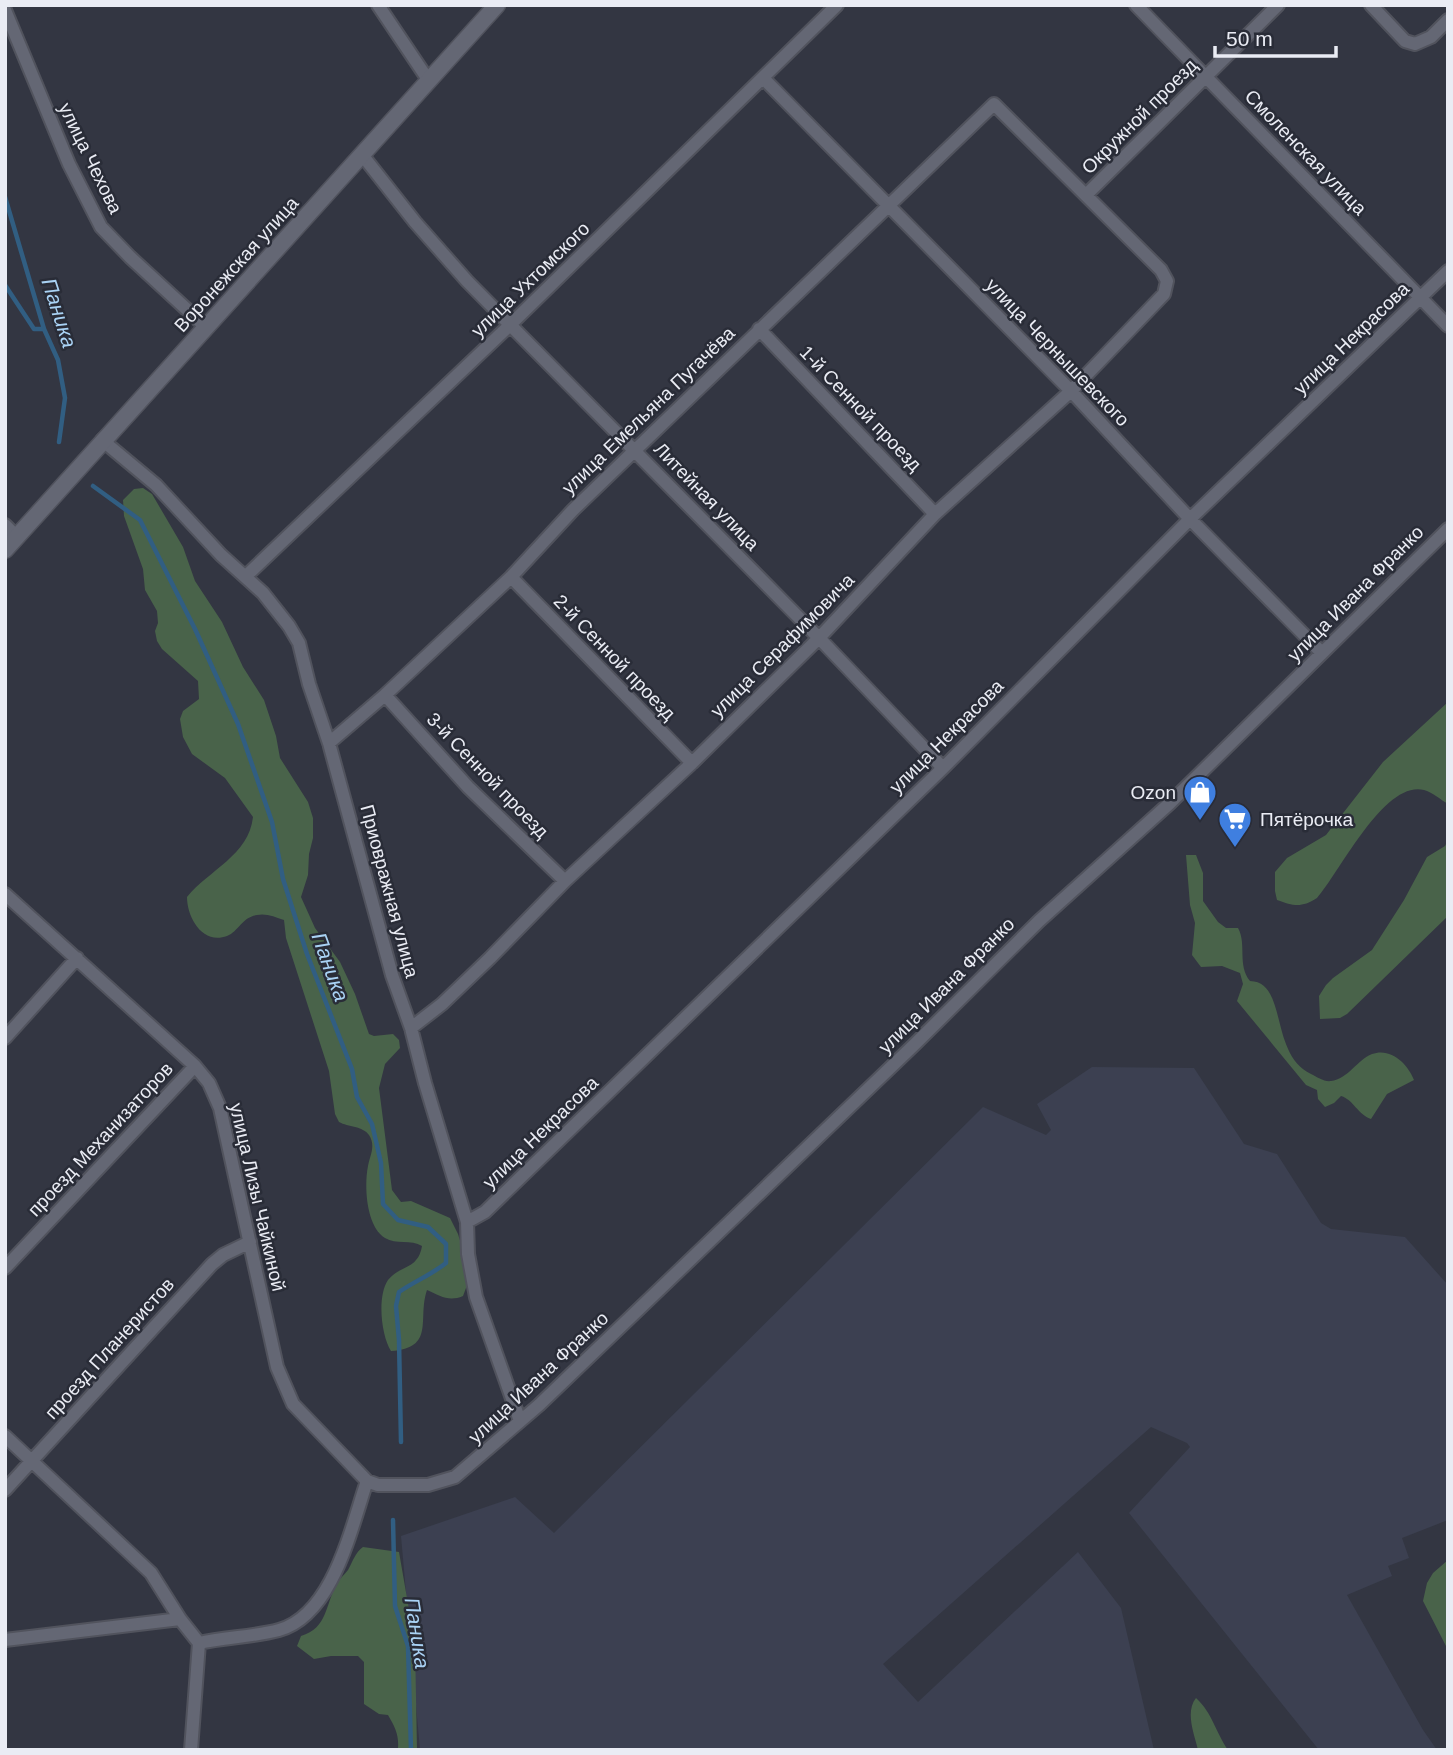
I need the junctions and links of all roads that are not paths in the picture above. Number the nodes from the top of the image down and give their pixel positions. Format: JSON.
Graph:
{"nodes":[{"id":1,"x":378,"y":5,"type":"edge"},
{"id":2,"x":497,"y":5,"type":"edge"},
{"id":3,"x":837,"y":5,"type":"edge"},
{"id":4,"x":1136,"y":5,"type":"edge"},
{"id":5,"x":1278,"y":5,"type":"edge"},
{"id":6,"x":1371,"y":5,"type":"edge"},
{"id":7,"x":5,"y":10,"type":"edge"},
{"id":8,"x":1448,"y":20,"type":"edge"},
{"id":9,"x":1206,"y":77,"type":"junction"},
{"id":10,"x":764,"y":79,"type":"junction"},
{"id":11,"x":429,"y":80,"type":"junction"},
{"id":12,"x":363,"y":156,"type":"junction"},
{"id":13,"x":1086,"y":195,"type":"junction"},
{"id":14,"x":889,"y":206,"type":"junction"},
{"id":15,"x":1448,"y":271,"type":"edge"},
{"id":16,"x":1421,"y":298,"type":"junction"},
{"id":17,"x":511,"y":324,"type":"junction"},
{"id":18,"x":1448,"y":326,"type":"edge"},
{"id":19,"x":207,"y":328,"type":"junction"},
{"id":20,"x":759,"y":329,"type":"junction"},
{"id":21,"x":1071,"y":391,"type":"junction"},
{"id":22,"x":102,"y":440,"type":"junction"},
{"id":23,"x":635,"y":450,"type":"junction"},
{"id":24,"x":935,"y":514,"type":"junction"},
{"id":25,"x":1190,"y":519,"type":"junction"},
{"id":26,"x":1448,"y":529,"type":"edge"},
{"id":27,"x":11,"y":531,"type":"edge"},
{"id":28,"x":5,"y":550,"type":"edge"},
{"id":29,"x":246,"y":576,"type":"junction"},
{"id":30,"x":511,"y":577,"type":"junction"},
{"id":31,"x":820,"y":638,"type":"junction"},
{"id":32,"x":1322,"y":653,"type":"junction"},
{"id":33,"x":385,"y":695,"type":"junction"},
{"id":34,"x":329,"y":743,"type":"junction"},
{"id":35,"x":692,"y":762,"type":"junction"},
{"id":36,"x":943,"y":768,"type":"junction"},
{"id":37,"x":565,"y":881,"type":"junction"},
{"id":38,"x":5,"y":894,"type":"edge"},
{"id":39,"x":77,"y":958,"type":"junction"},
{"id":40,"x":411,"y":1028,"type":"junction"},
{"id":41,"x":5,"y":1038,"type":"edge"},
{"id":42,"x":195,"y":1066,"type":"junction"},
{"id":43,"x":467,"y":1222,"type":"junction"},
{"id":44,"x":250,"y":1242,"type":"junction"},
{"id":45,"x":5,"y":1268,"type":"edge"},
{"id":46,"x":520,"y":1421,"type":"junction"},
{"id":47,"x":5,"y":1436,"type":"edge"},
{"id":48,"x":33,"y":1461,"type":"junction"},
{"id":49,"x":367,"y":1481,"type":"junction"},
{"id":50,"x":5,"y":1490,"type":"edge"},
{"id":51,"x":180,"y":1619,"type":"junction"},
{"id":52,"x":5,"y":1640,"type":"edge"},
{"id":53,"x":199,"y":1643,"type":"junction"},
{"id":54,"x":191,"y":1750,"type":"edge"}],
"edges":[{"from":1,"to":11,"type":"street"},
{"from":2,"to":11,"type":"street","name":"Воронежская улица"},
{"from":3,"to":10,"type":"street","name":"улица Ухтомского"},
{"from":4,"to":9,"type":"street","name":"Смоленская улица"},
{"from":5,"to":9,"type":"street","name":"Окружной проезд"},
{"from":6,"to":8,"type":"street"},
{"from":7,"to":19,"type":"street","name":"улица Чехова"},
{"from":9,"to":13,"type":"street","name":"Окружной проезд"},
{"from":9,"to":16,"type":"street","name":"Смоленская улица"},
{"from":10,"to":14,"type":"street","name":"улица Чернышевского"},
{"from":10,"to":17,"type":"street","name":"улица Ухтомского"},
{"from":11,"to":12,"type":"street","name":"Воронежская улица"},
{"from":12,"to":17,"type":"street","name":"Литейная улица"},
{"from":12,"to":19,"type":"street","name":"Воронежская улица"},
{"from":13,"to":14,"type":"street","name":"улица Емельяна Пугачёва"},
{"from":13,"to":21,"type":"street","name":"улица Серафимовича"},
{"from":14,"to":20,"type":"street","name":"улица Емельяна Пугачёва"},
{"from":14,"to":21,"type":"street","name":"улица Чернышевского"},
{"from":15,"to":16,"type":"street","name":"улица Некрасова"},
{"from":16,"to":18,"type":"street","name":"Смоленская улица"},
{"from":16,"to":25,"type":"street","name":"улица Некрасова"},
{"from":17,"to":23,"type":"street","name":"Литейная улица"},
{"from":17,"to":29,"type":"street","name":"улица Ухтомского"},
{"from":19,"to":22,"type":"street","name":"Воронежская улица"},
{"from":20,"to":23,"type":"street","name":"улица Емельяна Пугачёва"},
{"from":20,"to":24,"type":"street","name":"1-й Сенной проезд"},
{"from":21,"to":24,"type":"street","name":"улица Серафимовича"},
{"from":21,"to":25,"type":"street","name":"улица Чернышевского"},
{"from":22,"to":27,"type":"street","name":"Воронежская улица"},
{"from":22,"to":29,"type":"street","name":"Приовражная улица"},
{"from":23,"to":30,"type":"street","name":"улица Емельяна Пугачёва"},
{"from":23,"to":31,"type":"street","name":"Литейная улица"},
{"from":24,"to":31,"type":"street","name":"улица Серафимовича"},
{"from":25,"to":32,"type":"street","name":"улица Чернышевского"},
{"from":25,"to":36,"type":"street","name":"улица Некрасова"},
{"from":26,"to":32,"type":"street","name":"улица Ивана Франко"},
{"from":27,"to":28,"type":"street","name":"Воронежская улица"},
{"from":29,"to":34,"type":"street","name":"Приовражная улица"},
{"from":30,"to":33,"type":"street","name":"улица Емельяна Пугачёва"},
{"from":30,"to":35,"type":"street","name":"2-й Сенной проезд"},
{"from":31,"to":35,"type":"street","name":"улица Серафимовича"},
{"from":31,"to":36,"type":"street","name":"Литейная улица"},
{"from":32,"to":46,"type":"street","name":"улица Ивана Франко"},
{"from":33,"to":34,"type":"street","name":"улица Емельяна Пугачёва"},
{"from":33,"to":37,"type":"street","name":"3-й Сенной проезд"},
{"from":34,"to":40,"type":"street","name":"Приовражная улица"},
{"from":35,"to":37,"type":"street","name":"улица Серафимовича"},
{"from":36,"to":43,"type":"street","name":"улица Некрасова"},
{"from":37,"to":40,"type":"street","name":"улица Серафимовича"},
{"from":38,"to":39,"type":"street","name":"улица Лизы Чайкиной"},
{"from":39,"to":41,"type":"street"},
{"from":39,"to":42,"type":"street","name":"улица Лизы Чайкиной"},
{"from":40,"to":43,"type":"street","name":"Приовражная улица"},
{"from":42,"to":44,"type":"street","name":"улица Лизы Чайкиной"},
{"from":42,"to":45,"type":"street","name":"проезд Механизаторов"},
{"from":43,"to":46,"type":"street","name":"Приовражная улица"},
{"from":44,"to":48,"type":"street","name":"проезд Планеристов"},
{"from":44,"to":49,"type":"street","name":"улица Лизы Чайкиной"},
{"from":46,"to":49,"type":"street","name":"улица Ивана Франко"},
{"from":47,"to":48,"type":"street"},
{"from":48,"to":50,"type":"street","name":"проезд Планеристов"},
{"from":48,"to":51,"type":"street"},
{"from":49,"to":53,"type":"street"},
{"from":51,"to":52,"type":"street"},
{"from":51,"to":53,"type":"street"},
{"from":53,"to":54,"type":"street"}]}
